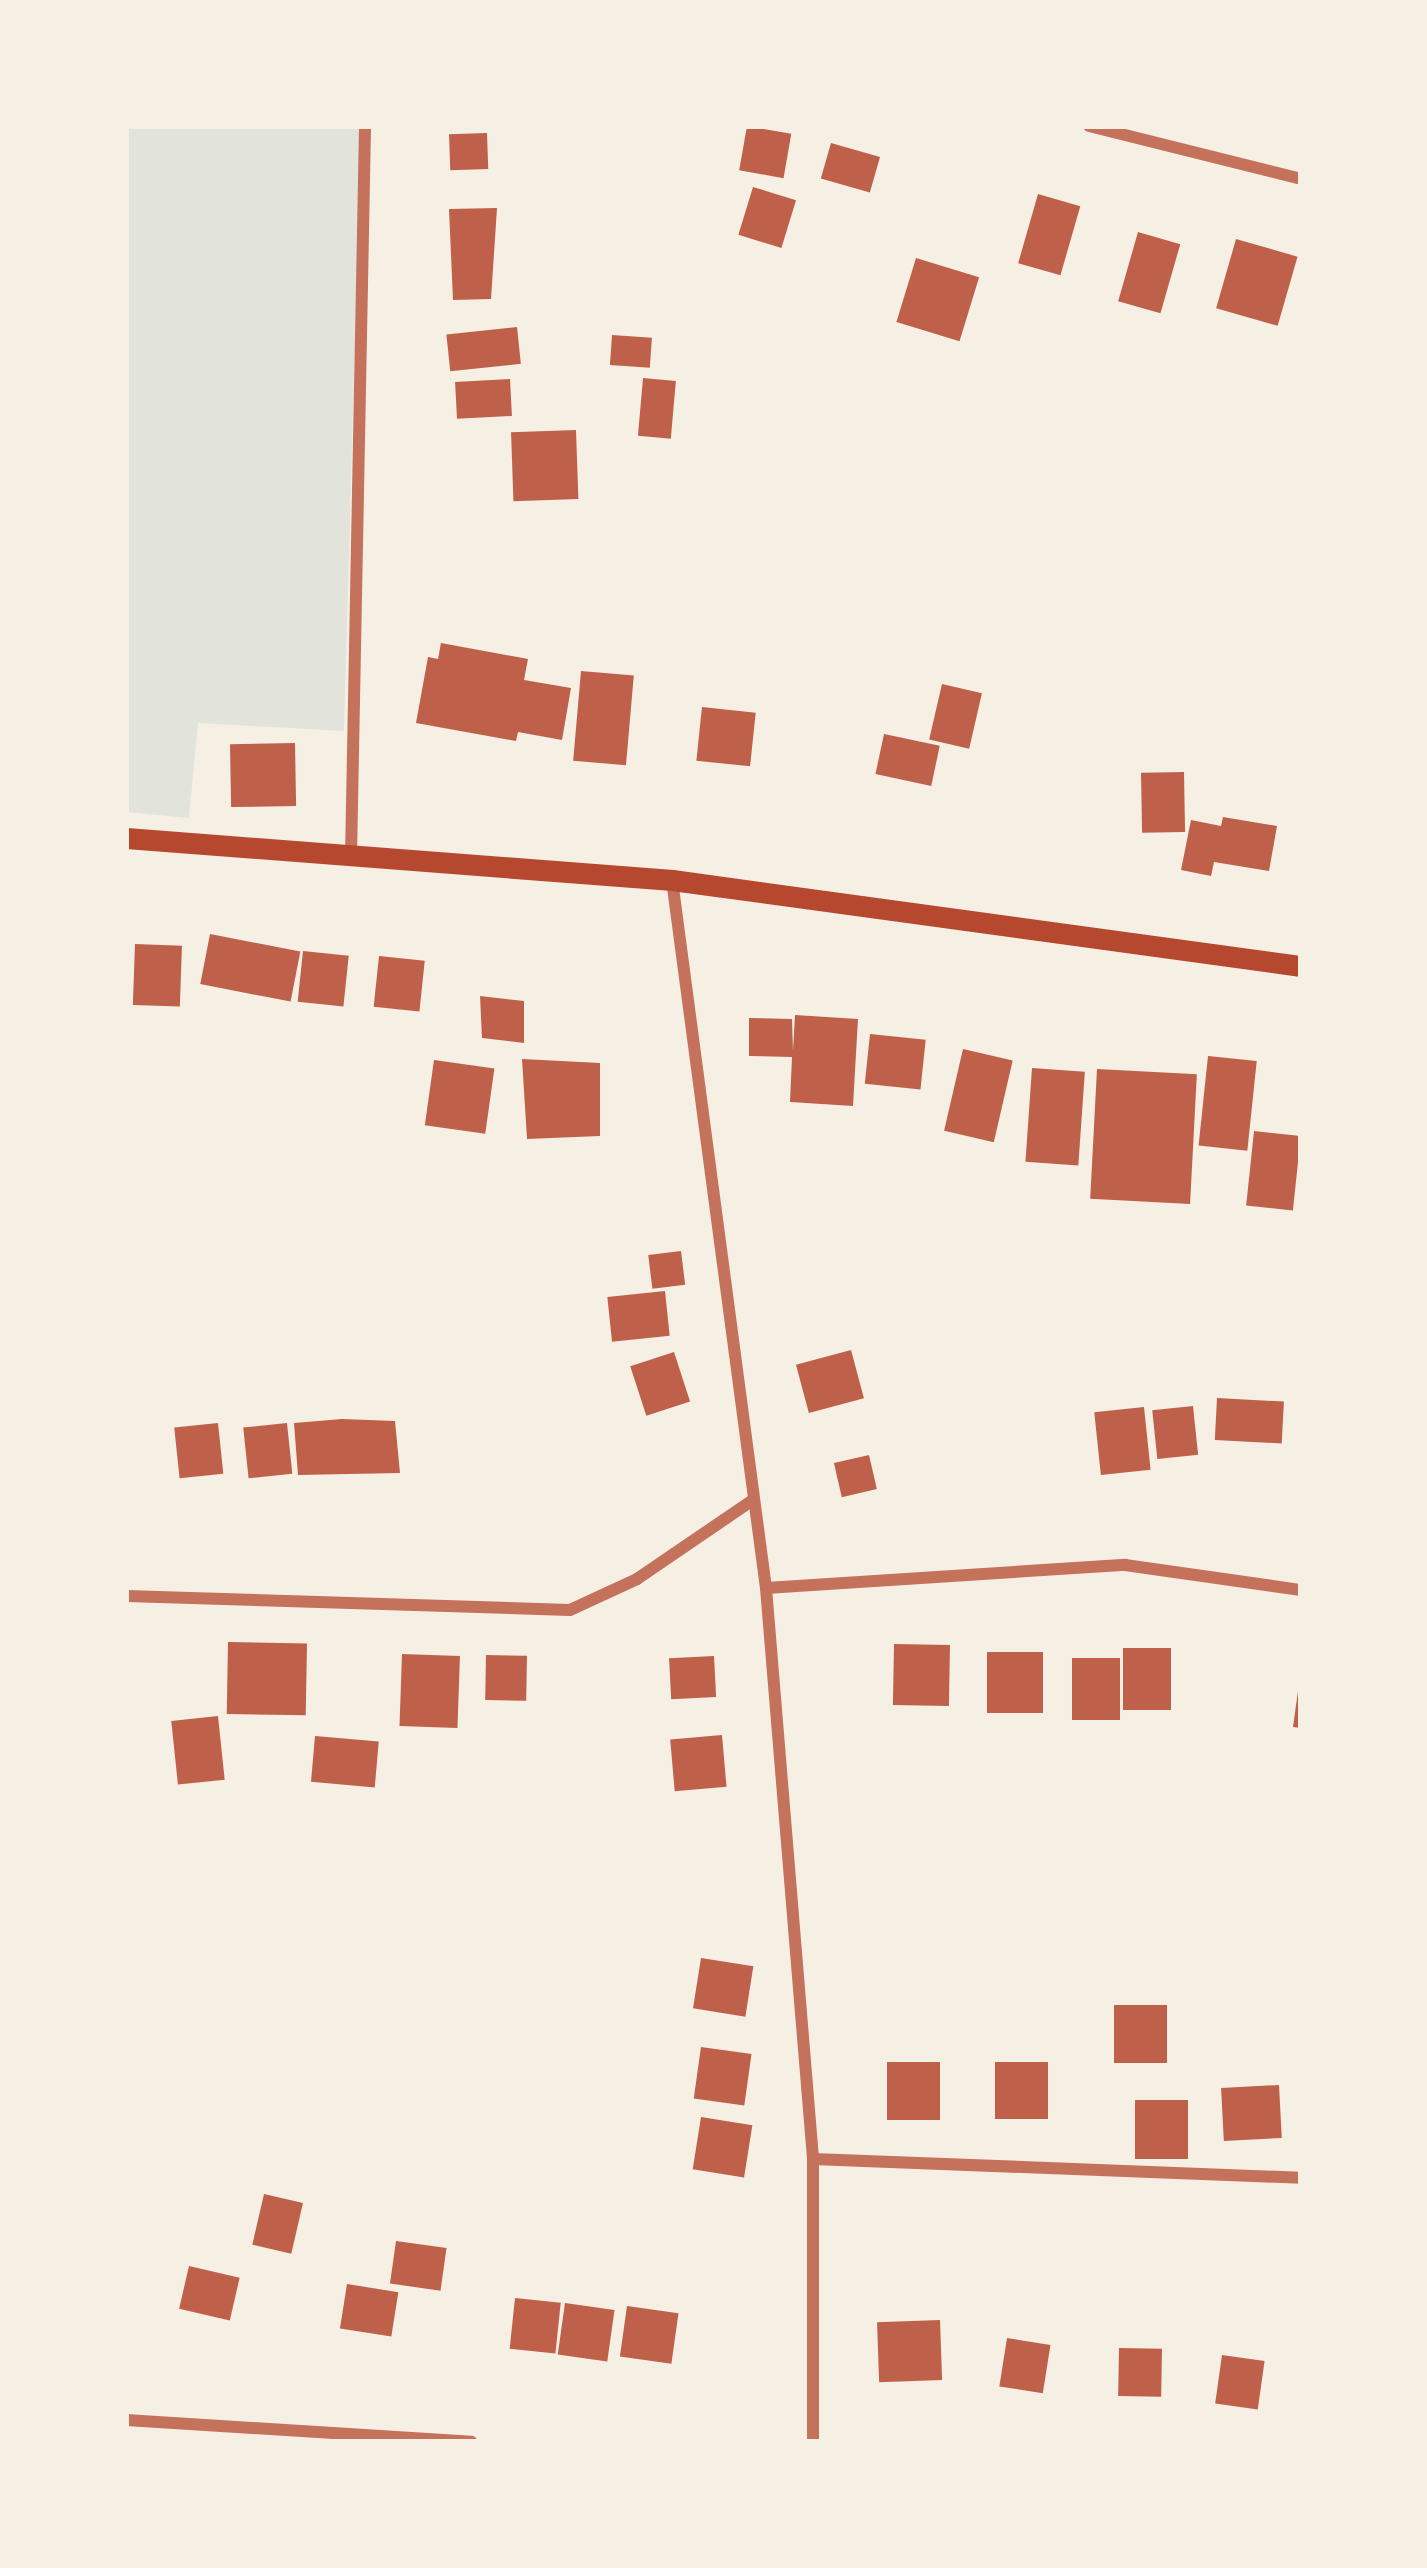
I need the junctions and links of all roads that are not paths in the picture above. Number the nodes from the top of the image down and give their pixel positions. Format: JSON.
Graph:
{"nodes":[{"id":1,"x":365,"y":126,"type":"edge"},
{"id":2,"x":1089,"y":126,"type":"edge"},
{"id":3,"x":1301,"y":179,"type":"edge"},
{"id":4,"x":126,"y":838,"type":"edge"},
{"id":5,"x":351,"y":861,"type":"junction"},
{"id":6,"x":672,"y":880,"type":"junction"},
{"id":7,"x":1301,"y":966,"type":"edge"},
{"id":8,"x":753,"y":1500,"type":"junction"},
{"id":9,"x":766,"y":1588,"type":"junction"},
{"id":10,"x":1301,"y":1591,"type":"edge"},
{"id":11,"x":126,"y":1596,"type":"edge"},
{"id":12,"x":813,"y":2158,"type":"junction"},
{"id":13,"x":1301,"y":2177,"type":"edge"},
{"id":14,"x":126,"y":2420,"type":"edge"},
{"id":15,"x":471,"y":2442,"type":"edge"},
{"id":16,"x":813,"y":2442,"type":"edge"}],
"edges":[{"from":1,"to":5,"type":"street"},
{"from":2,"to":3,"type":"street"},
{"from":4,"to":5,"type":"main road"},
{"from":5,"to":6,"type":"main road"},
{"from":6,"to":7,"type":"main road"},
{"from":6,"to":8,"type":"street"},
{"from":8,"to":9,"type":"street"},
{"from":8,"to":11,"type":"street"},
{"from":9,"to":10,"type":"street"},
{"from":9,"to":12,"type":"street"},
{"from":12,"to":13,"type":"street"},
{"from":12,"to":16,"type":"street"},
{"from":14,"to":15,"type":"street"}]}
